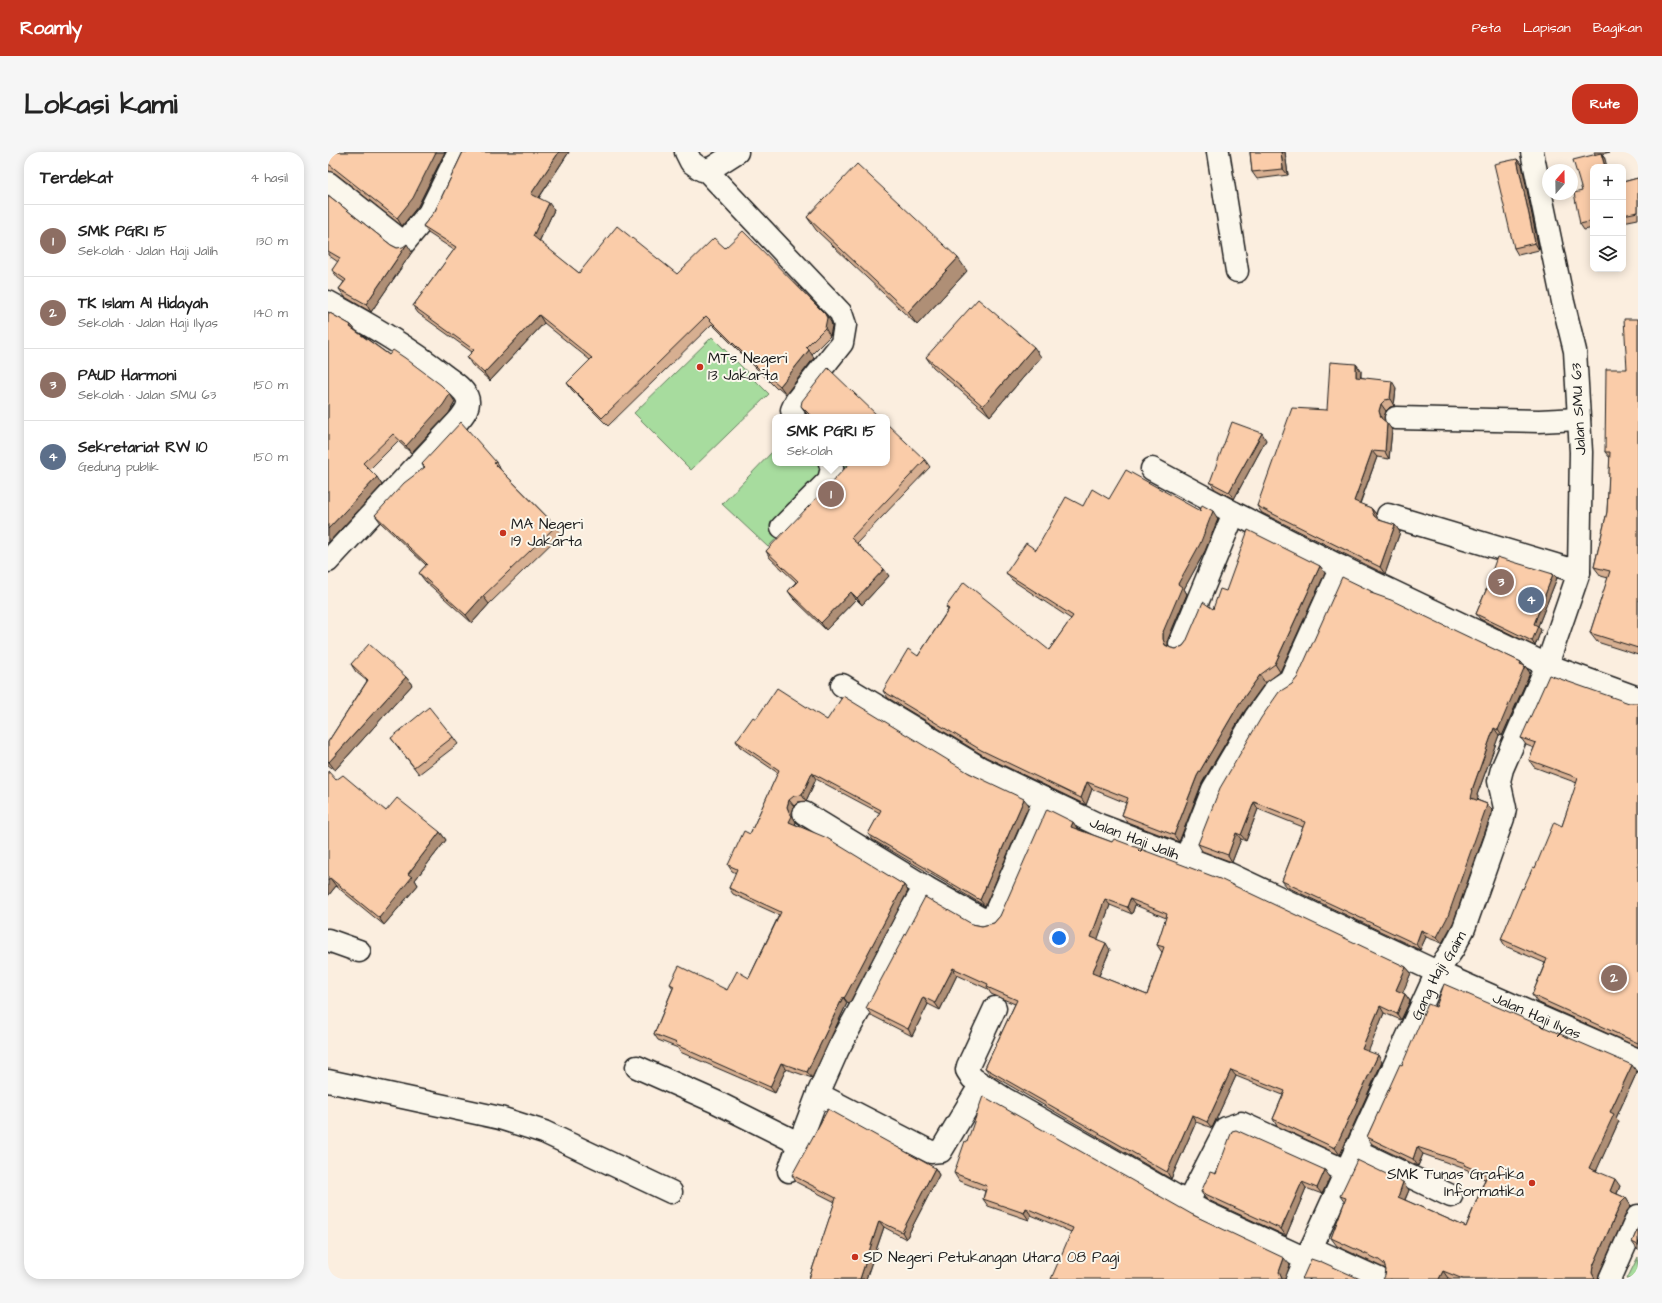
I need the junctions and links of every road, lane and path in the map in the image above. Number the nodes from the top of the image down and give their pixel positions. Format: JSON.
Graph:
{"nodes":[{"id":1,"x":459,"y":152,"type":"edge"},
{"id":2,"x":686,"y":152,"type":"edge"},
{"id":3,"x":737,"y":152,"type":"edge"},
{"id":4,"x":1218,"y":152,"type":"edge"},
{"id":5,"x":1532,"y":152,"type":"edge"},
{"id":6,"x":704,"y":170,"type":"junction"},
{"id":7,"x":328,"y":183,"type":"edge"},
{"id":8,"x":1236,"y":271,"type":"dead end"},
{"id":9,"x":328,"y":302,"type":"edge"},
{"id":10,"x":793,"y":414,"type":"edge"},
{"id":11,"x":1396,"y":418,"type":"dead end"},
{"id":12,"x":1579,"y":420,"type":"junction"},
{"id":13,"x":831,"y":466,"type":"edge"},
{"id":14,"x":1152,"y":470,"type":"dead end"},
{"id":15,"x":1234,"y":513,"type":"junction"},
{"id":16,"x":1388,"y":515,"type":"dead end"},
{"id":17,"x":782,"y":527,"type":"dead end"},
{"id":18,"x":328,"y":562,"type":"edge"},
{"id":19,"x":1341,"y":567,"type":"junction"},
{"id":20,"x":1579,"y":572,"type":"junction"},
{"id":21,"x":1180,"y":644,"type":"dead end"},
{"id":22,"x":1547,"y":665,"type":"junction"},
{"id":23,"x":842,"y":685,"type":"dead end"},
{"id":24,"x":1638,"y":698,"type":"edge"},
{"id":25,"x":1045,"y":799,"type":"junction"},
{"id":26,"x":804,"y":813,"type":"dead end"},
{"id":27,"x":1186,"y":858,"type":"junction"},
{"id":28,"x":925,"y":888,"type":"junction"},
{"id":29,"x":328,"y":940,"type":"edge"},
{"id":30,"x":359,"y":951,"type":"dead end"},
{"id":31,"x":1437,"y":972,"type":"junction"},
{"id":32,"x":995,"y":1008,"type":"dead end"},
{"id":33,"x":1638,"y":1060,"type":"edge"},
{"id":34,"x":637,"y":1067,"type":"dead end"},
{"id":35,"x":328,"y":1081,"type":"edge"},
{"id":36,"x":981,"y":1084,"type":"junction"},
{"id":37,"x":818,"y":1094,"type":"junction"},
{"id":38,"x":798,"y":1143,"type":"junction"},
{"id":39,"x":1356,"y":1150,"type":"junction"},
{"id":40,"x":789,"y":1171,"type":"dead end"},
{"id":41,"x":1346,"y":1171,"type":"junction"},
{"id":42,"x":671,"y":1192,"type":"dead end"},
{"id":43,"x":1451,"y":1196,"type":"dead end"},
{"id":44,"x":1188,"y":1202,"type":"junction"},
{"id":45,"x":1638,"y":1216,"type":"edge"},
{"id":46,"x":1309,"y":1253,"type":"junction"},
{"id":47,"x":1297,"y":1279,"type":"edge"},
{"id":48,"x":1379,"y":1279,"type":"edge"},
{"id":49,"x":1610,"y":1279,"type":"edge"}],
"edges":[{"from":1,"to":7,"type":"street"},
{"from":2,"to":6,"type":"street"},
{"from":3,"to":6,"type":"street"},
{"from":4,"to":8,"type":"street"},
{"from":5,"to":12,"type":"street","name":"Jalan SMU 63"},
{"from":6,"to":10,"type":"street"},
{"from":9,"to":18,"type":"street"},
{"from":11,"to":12,"type":"street"},
{"from":12,"to":20,"type":"street","name":"Jalan SMU 63"},
{"from":13,"to":17,"type":"street"},
{"from":14,"to":15,"type":"street"},
{"from":15,"to":19,"type":"street"},
{"from":15,"to":21,"type":"street"},
{"from":16,"to":20,"type":"street"},
{"from":19,"to":22,"type":"street"},
{"from":19,"to":27,"type":"street"},
{"from":20,"to":22,"type":"street","name":"Jalan SMU 63"},
{"from":22,"to":24,"type":"street"},
{"from":22,"to":31,"type":"street","name":"Gang Haji Gaim"},
{"from":23,"to":25,"type":"street","name":"Jalan Haji Jalih"},
{"from":25,"to":27,"type":"street","name":"Jalan Haji Jalih"},
{"from":25,"to":28,"type":"street"},
{"from":26,"to":28,"type":"street"},
{"from":27,"to":31,"type":"street","name":"Jalan Haji Jalih"},
{"from":28,"to":37,"type":"street"},
{"from":29,"to":30,"type":"street"},
{"from":31,"to":33,"type":"street","name":"Jalan Haji Ilyas"},
{"from":31,"to":39,"type":"street","name":"Gang Haji Gaim"},
{"from":32,"to":36,"type":"street"},
{"from":34,"to":38,"type":"street"},
{"from":35,"to":42,"type":"street"},
{"from":36,"to":37,"type":"street"},
{"from":36,"to":44,"type":"street"},
{"from":37,"to":38,"type":"street"},
{"from":38,"to":40,"type":"street"},
{"from":39,"to":41,"type":"street","name":"Gang Haji Gaim"},
{"from":39,"to":43,"type":"street"},
{"from":41,"to":44,"type":"street"},
{"from":41,"to":46,"type":"street","name":"Gang Haji Gaim"},
{"from":44,"to":46,"type":"street"},
{"from":45,"to":49,"type":"street"},
{"from":46,"to":47,"type":"street","name":"Gang Haji Gaim"},
{"from":46,"to":48,"type":"street"}]}
